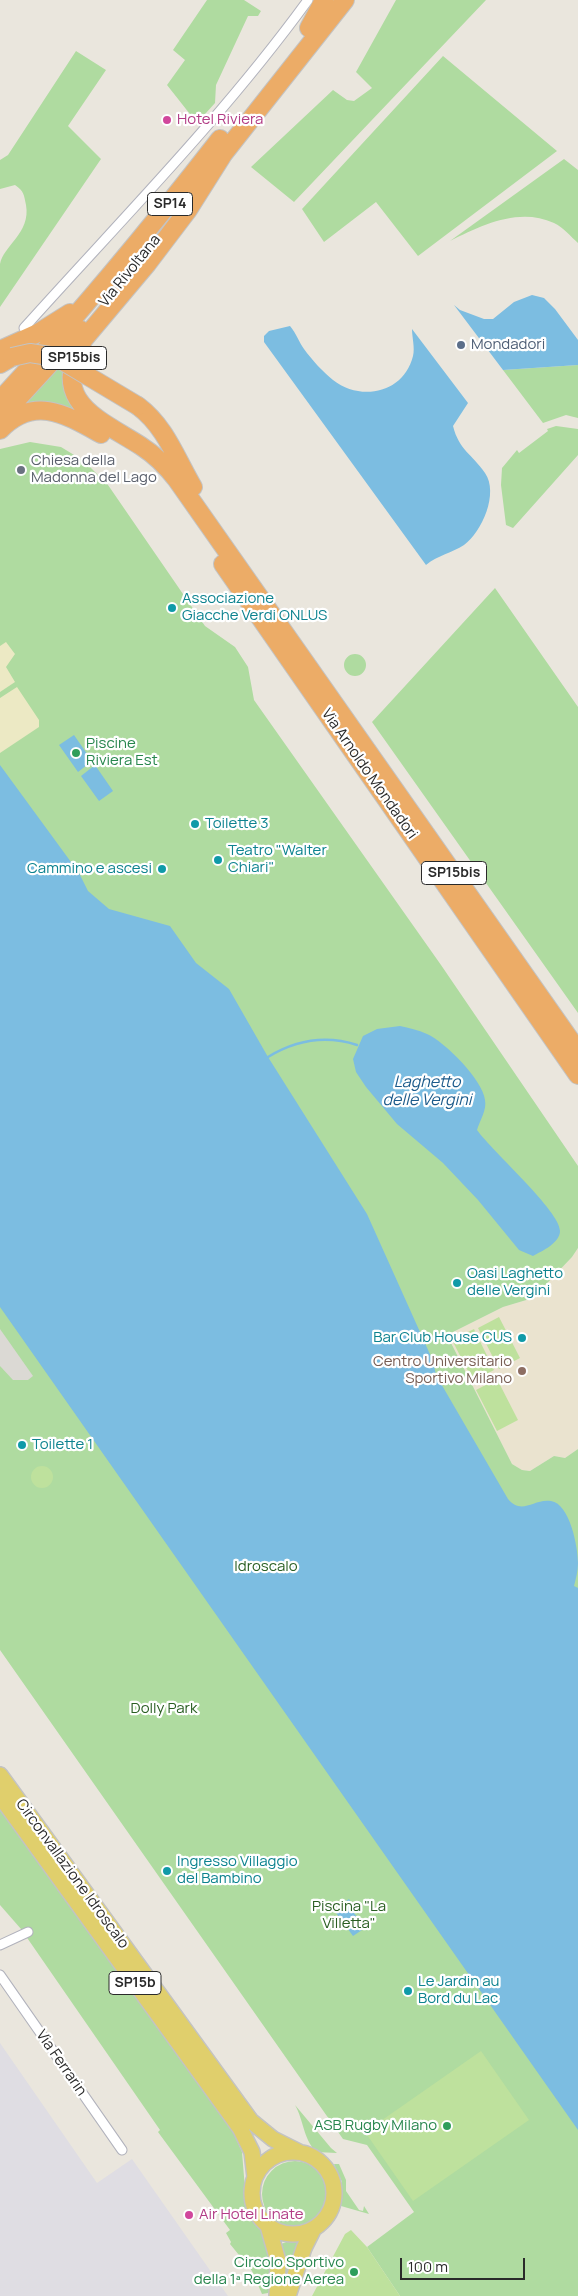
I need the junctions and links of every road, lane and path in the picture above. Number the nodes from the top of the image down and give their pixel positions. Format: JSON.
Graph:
{"nodes":[{"id":1,"x":308,"y":0,"type":"edge"},
{"id":2,"x":324,"y":0,"type":"edge"},
{"id":3,"x":331,"y":0,"type":"edge"},
{"id":4,"x":345,"y":0,"type":"edge"},
{"id":5,"x":351,"y":0,"type":"edge"},
{"id":6,"x":317,"y":26,"type":"junction"},
{"id":7,"x":224,"y":153,"type":"junction"},
{"id":8,"x":140,"y":241,"type":"junction"},
{"id":9,"x":24,"y":328,"type":"joint"},
{"id":10,"x":3,"y":355,"type":"edge"},
{"id":11,"x":0,"y":400,"type":"edge"},
{"id":12,"x":0,"y":418,"type":"edge"},
{"id":13,"x":0,"y":430,"type":"edge"},
{"id":14,"x":225,"y":546,"type":"junction"},
{"id":15,"x":578,"y":1050,"type":"edge"},
{"id":16,"x":578,"y":1075,"type":"edge"},
{"id":17,"x":0,"y":1775,"type":"edge"},
{"id":18,"x":0,"y":1796,"type":"edge"},
{"id":19,"x":28,"y":1932,"type":"dead end"},
{"id":20,"x":0,"y":1945,"type":"edge"},
{"id":21,"x":0,"y":1976,"type":"edge"},
{"id":22,"x":122,"y":2150,"type":"dead end"},
{"id":23,"x":299,"y":2152,"type":"junction"},
{"id":24,"x":255,"y":2177,"type":"junction"},
{"id":25,"x":268,"y":2226,"type":"junction"},
{"id":26,"x":314,"y":2228,"type":"junction"},
{"id":27,"x":277,"y":2296,"type":"edge"},
{"id":28,"x":288,"y":2296,"type":"edge"}],
"edges":[{"from":1,"to":9,"type":"street"},
{"from":2,"to":6,"type":"highway","number":"SP14"},
{"from":3,"to":6,"type":"highway","name":"Via Rivoltana","number":"SP14"},
{"from":4,"to":6,"type":"highway","name":"Via Rivoltana","number":"SP14"},
{"from":5,"to":6,"type":"highway"},
{"from":6,"to":7,"type":"highway","name":"Via Rivoltana","number":"SP14"},
{"from":6,"to":8,"type":"highway","name":"Via Rivoltana","number":"SP14"},
{"from":7,"to":12,"type":"highway","name":"Via Rivoltana","number":"SP14"},
{"from":7,"to":14,"type":"highway","number":"SP15bis"},
{"from":8,"to":10,"type":"highway","number":"SP14"},
{"from":8,"to":11,"type":"highway","name":"Via Rivoltana","number":"SP14"},
{"from":9,"to":10,"type":"highway"},
{"from":10,"to":14,"type":"highway","number":"SP15bis","bridge":true},
{"from":13,"to":16,"type":"highway","name":"Via Arnoldo Mondadori","number":"SP15bis"},
{"from":14,"to":15,"type":"highway","name":"Via Arnoldo Mondadori","number":"SP15bis"},
{"from":17,"to":23,"type":"main road","name":"Circonvallazione Idroscalo","number":"SP15b"},
{"from":18,"to":24,"type":"main road","name":"Circonvallazione Idroscalo","number":"SP15b"},
{"from":19,"to":20,"type":"street"},
{"from":21,"to":22,"type":"street","name":"Via Ferrarin"},
{"from":23,"to":24,"type":"main road"},
{"from":23,"to":26,"type":"main road","number":"SP15b"},
{"from":24,"to":25,"type":"main road","number":"SP15b"},
{"from":25,"to":26,"type":"main road"},
{"from":25,"to":27,"type":"main road","number":"SP15b"},
{"from":26,"to":28,"type":"main road","number":"SP15b"}]}
